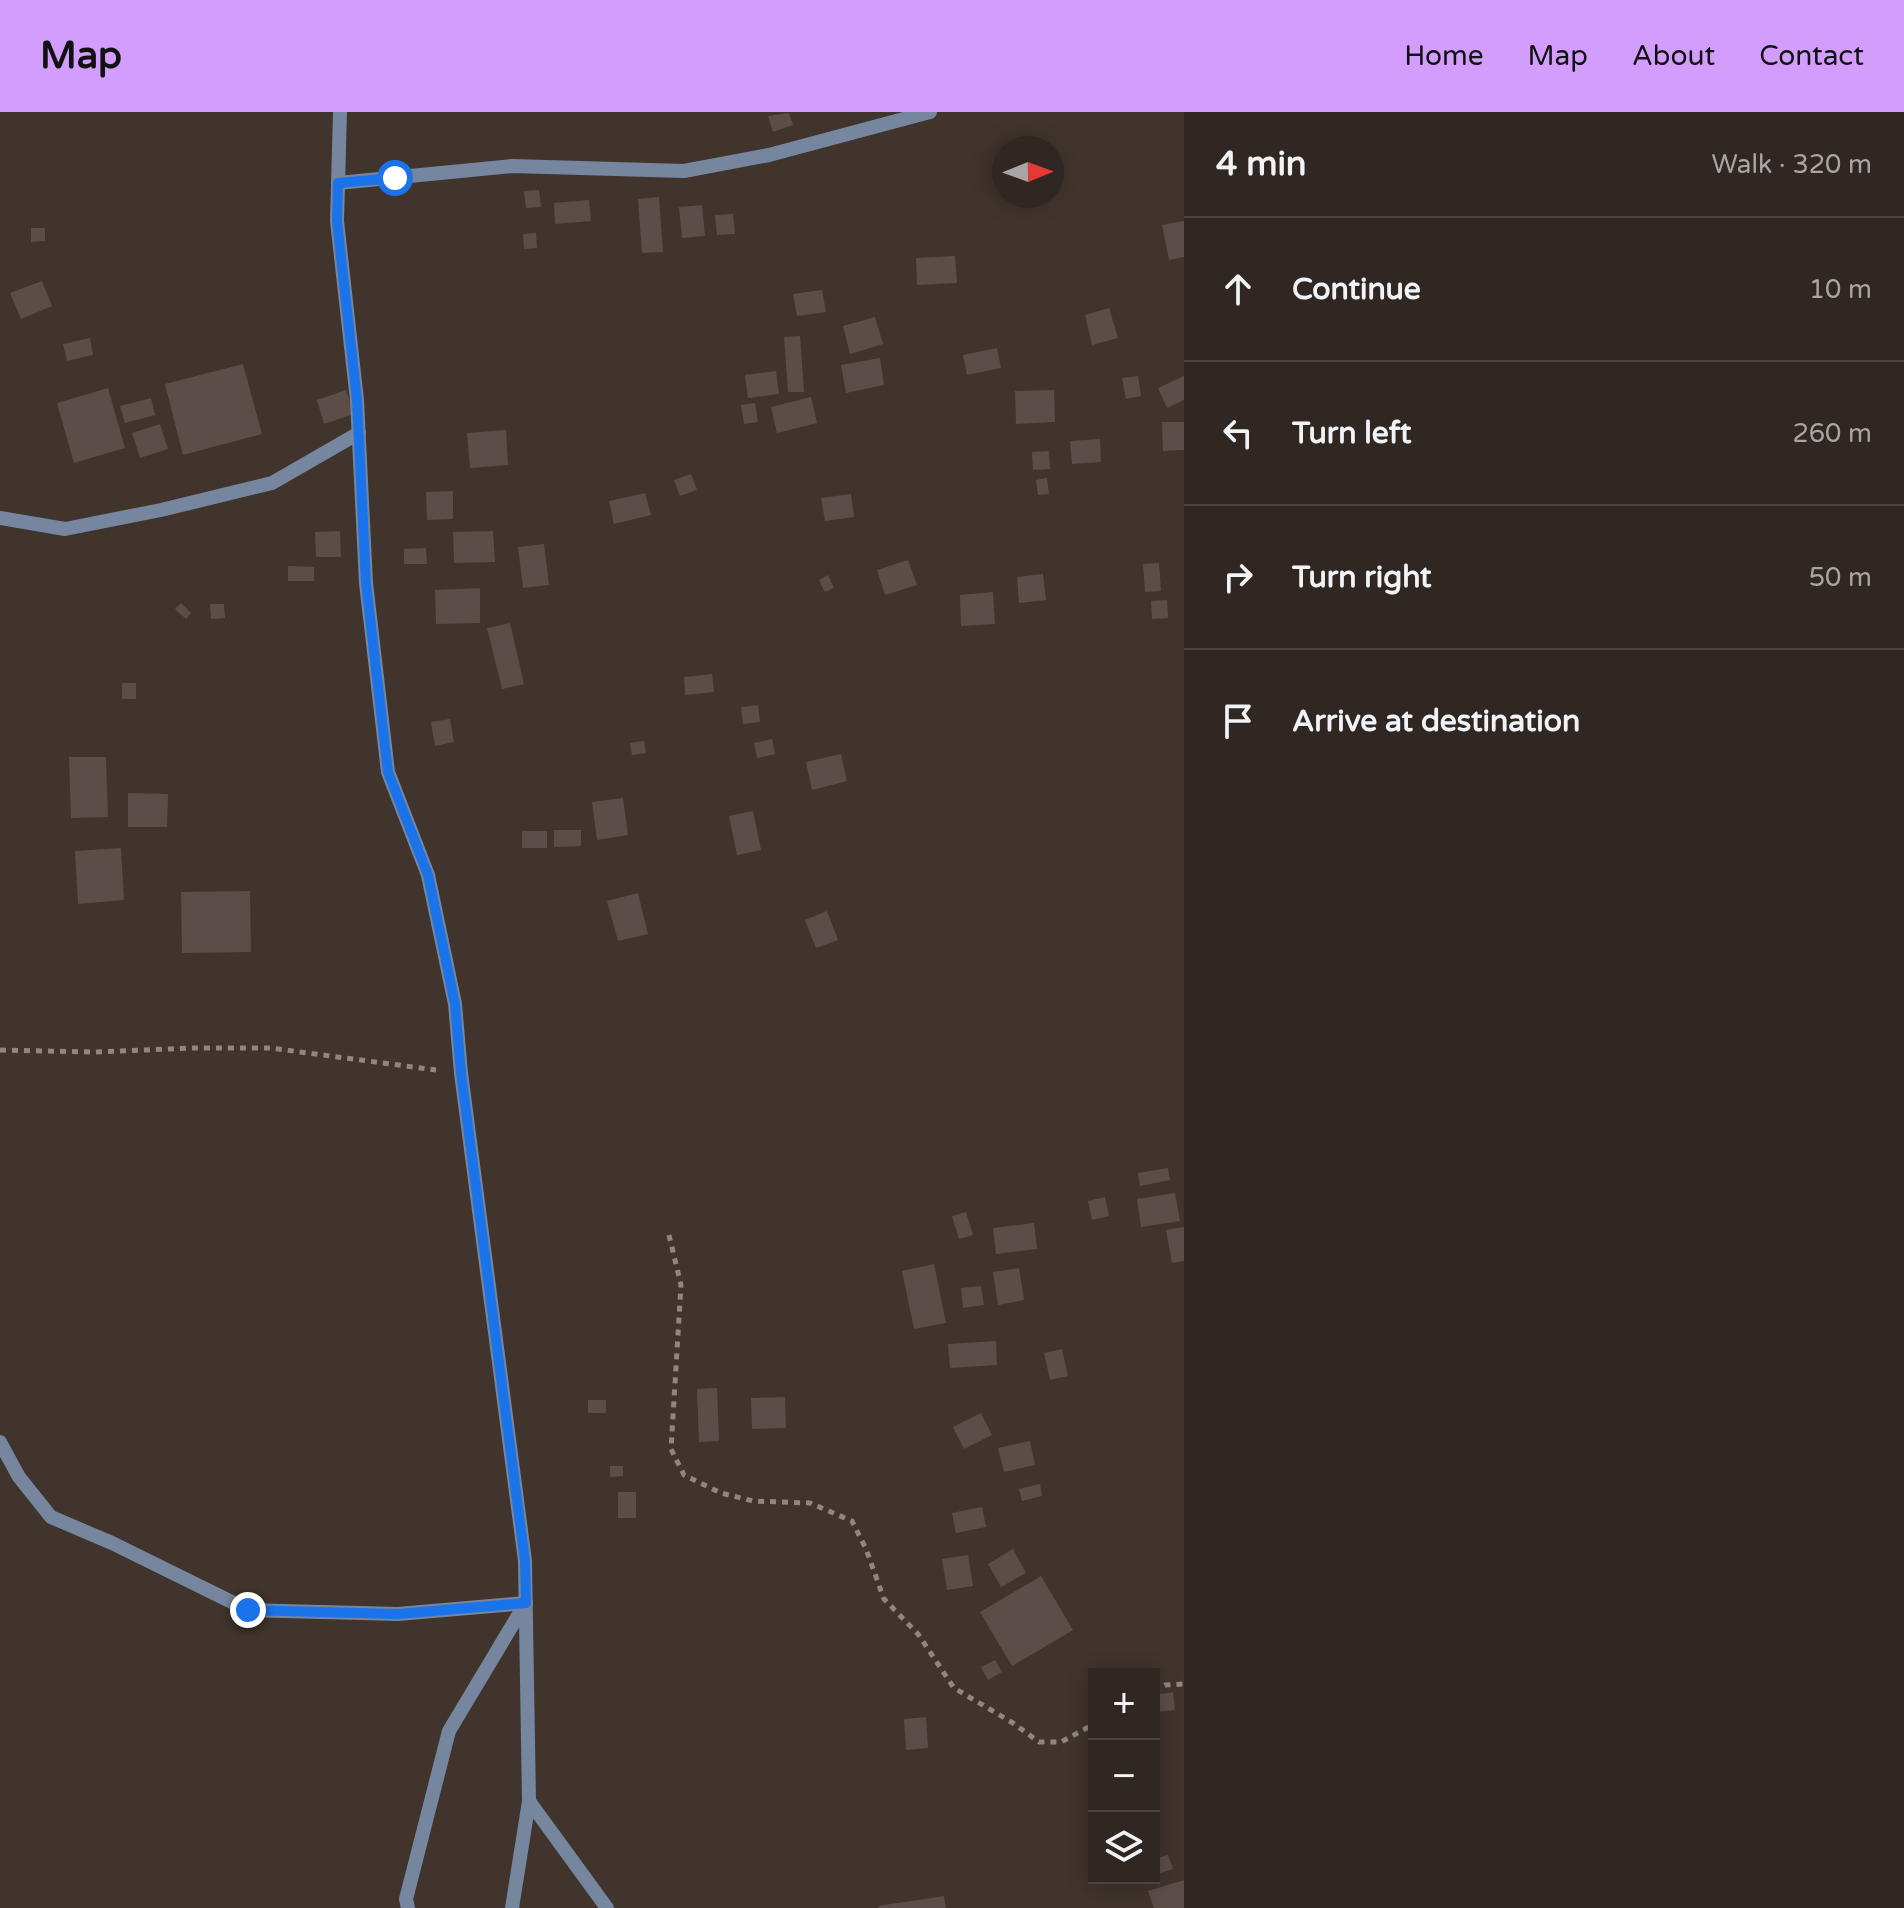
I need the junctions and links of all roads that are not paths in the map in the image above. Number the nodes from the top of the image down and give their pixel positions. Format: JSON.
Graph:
{"nodes":[{"id":1,"x":340,"y":112,"type":"edge"},
{"id":2,"x":930,"y":112,"type":"edge"},
{"id":3,"x":338,"y":183,"type":"junction"},
{"id":4,"x":359,"y":433,"type":"junction"},
{"id":5,"x":0,"y":518,"type":"edge"},
{"id":6,"x":0,"y":1442,"type":"edge"},
{"id":7,"x":526,"y":1603,"type":"junction"},
{"id":8,"x":529,"y":1801,"type":"junction"},
{"id":9,"x":408,"y":1908,"type":"edge"},
{"id":10,"x":512,"y":1908,"type":"edge"},
{"id":11,"x":607,"y":1908,"type":"edge"}],
"edges":[{"from":1,"to":3,"type":"street"},
{"from":2,"to":3,"type":"street"},
{"from":3,"to":4,"type":"street"},
{"from":4,"to":5,"type":"street"},
{"from":4,"to":7,"type":"street"},
{"from":6,"to":7,"type":"street"},
{"from":7,"to":8,"type":"street"},
{"from":7,"to":9,"type":"street"},
{"from":8,"to":10,"type":"street"},
{"from":8,"to":11,"type":"street"}]}
